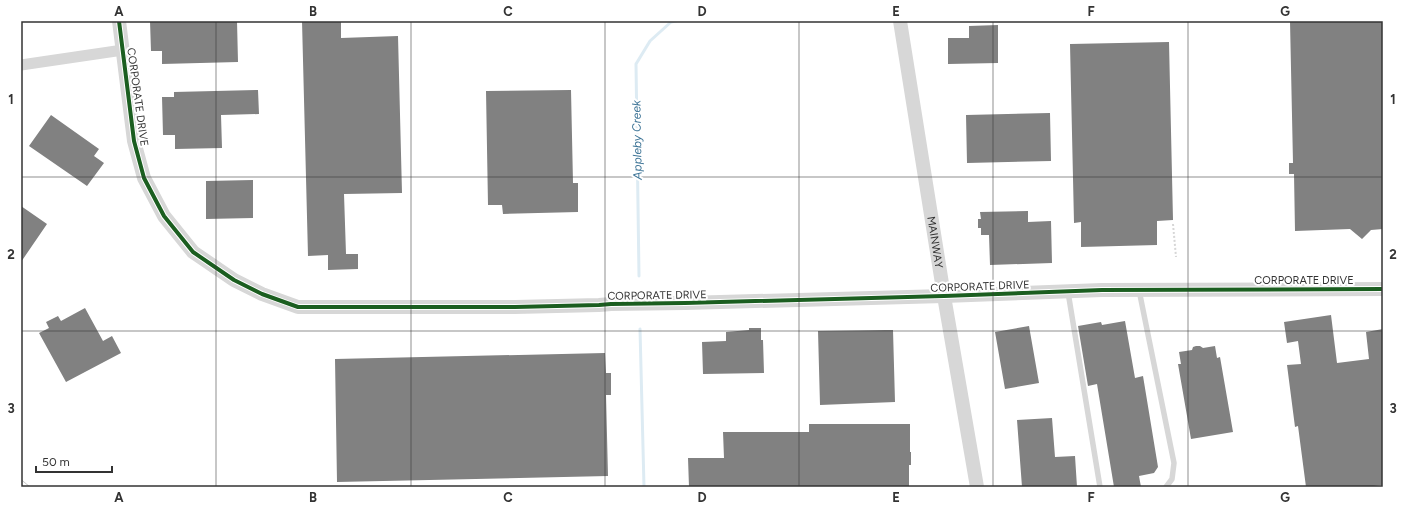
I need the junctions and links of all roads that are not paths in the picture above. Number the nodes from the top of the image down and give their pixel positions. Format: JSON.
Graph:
{"nodes":[{"id":1,"x":118,"y":21,"type":"edge"},
{"id":2,"x":900,"y":21,"type":"edge"},
{"id":3,"x":123,"y":50,"type":"junction"},
{"id":4,"x":21,"y":64,"type":"edge"},
{"id":5,"x":1383,"y":289,"type":"edge"},
{"id":6,"x":1139,"y":290,"type":"junction"},
{"id":7,"x":1068,"y":291,"type":"junction"},
{"id":8,"x":944,"y":296,"type":"junction"},
{"id":9,"x":977,"y":487,"type":"edge"},
{"id":10,"x":1100,"y":487,"type":"edge"},
{"id":11,"x":1166,"y":487,"type":"edge"}],
"edges":[{"from":1,"to":3,"type":"street","name":"CORPORATE DRIVE"},
{"from":2,"to":8,"type":"street","name":"MAINWAY"},
{"from":3,"to":4,"type":"street"},
{"from":3,"to":8,"type":"street","name":"CORPORATE DRIVE"},
{"from":5,"to":6,"type":"street","name":"CORPORATE DRIVE"},
{"from":6,"to":7,"type":"street","name":"CORPORATE DRIVE"},
{"from":6,"to":11,"type":"lane"},
{"from":7,"to":8,"type":"street","name":"CORPORATE DRIVE"},
{"from":7,"to":10,"type":"lane"},
{"from":8,"to":9,"type":"street","name":"MAINWAY"}]}
